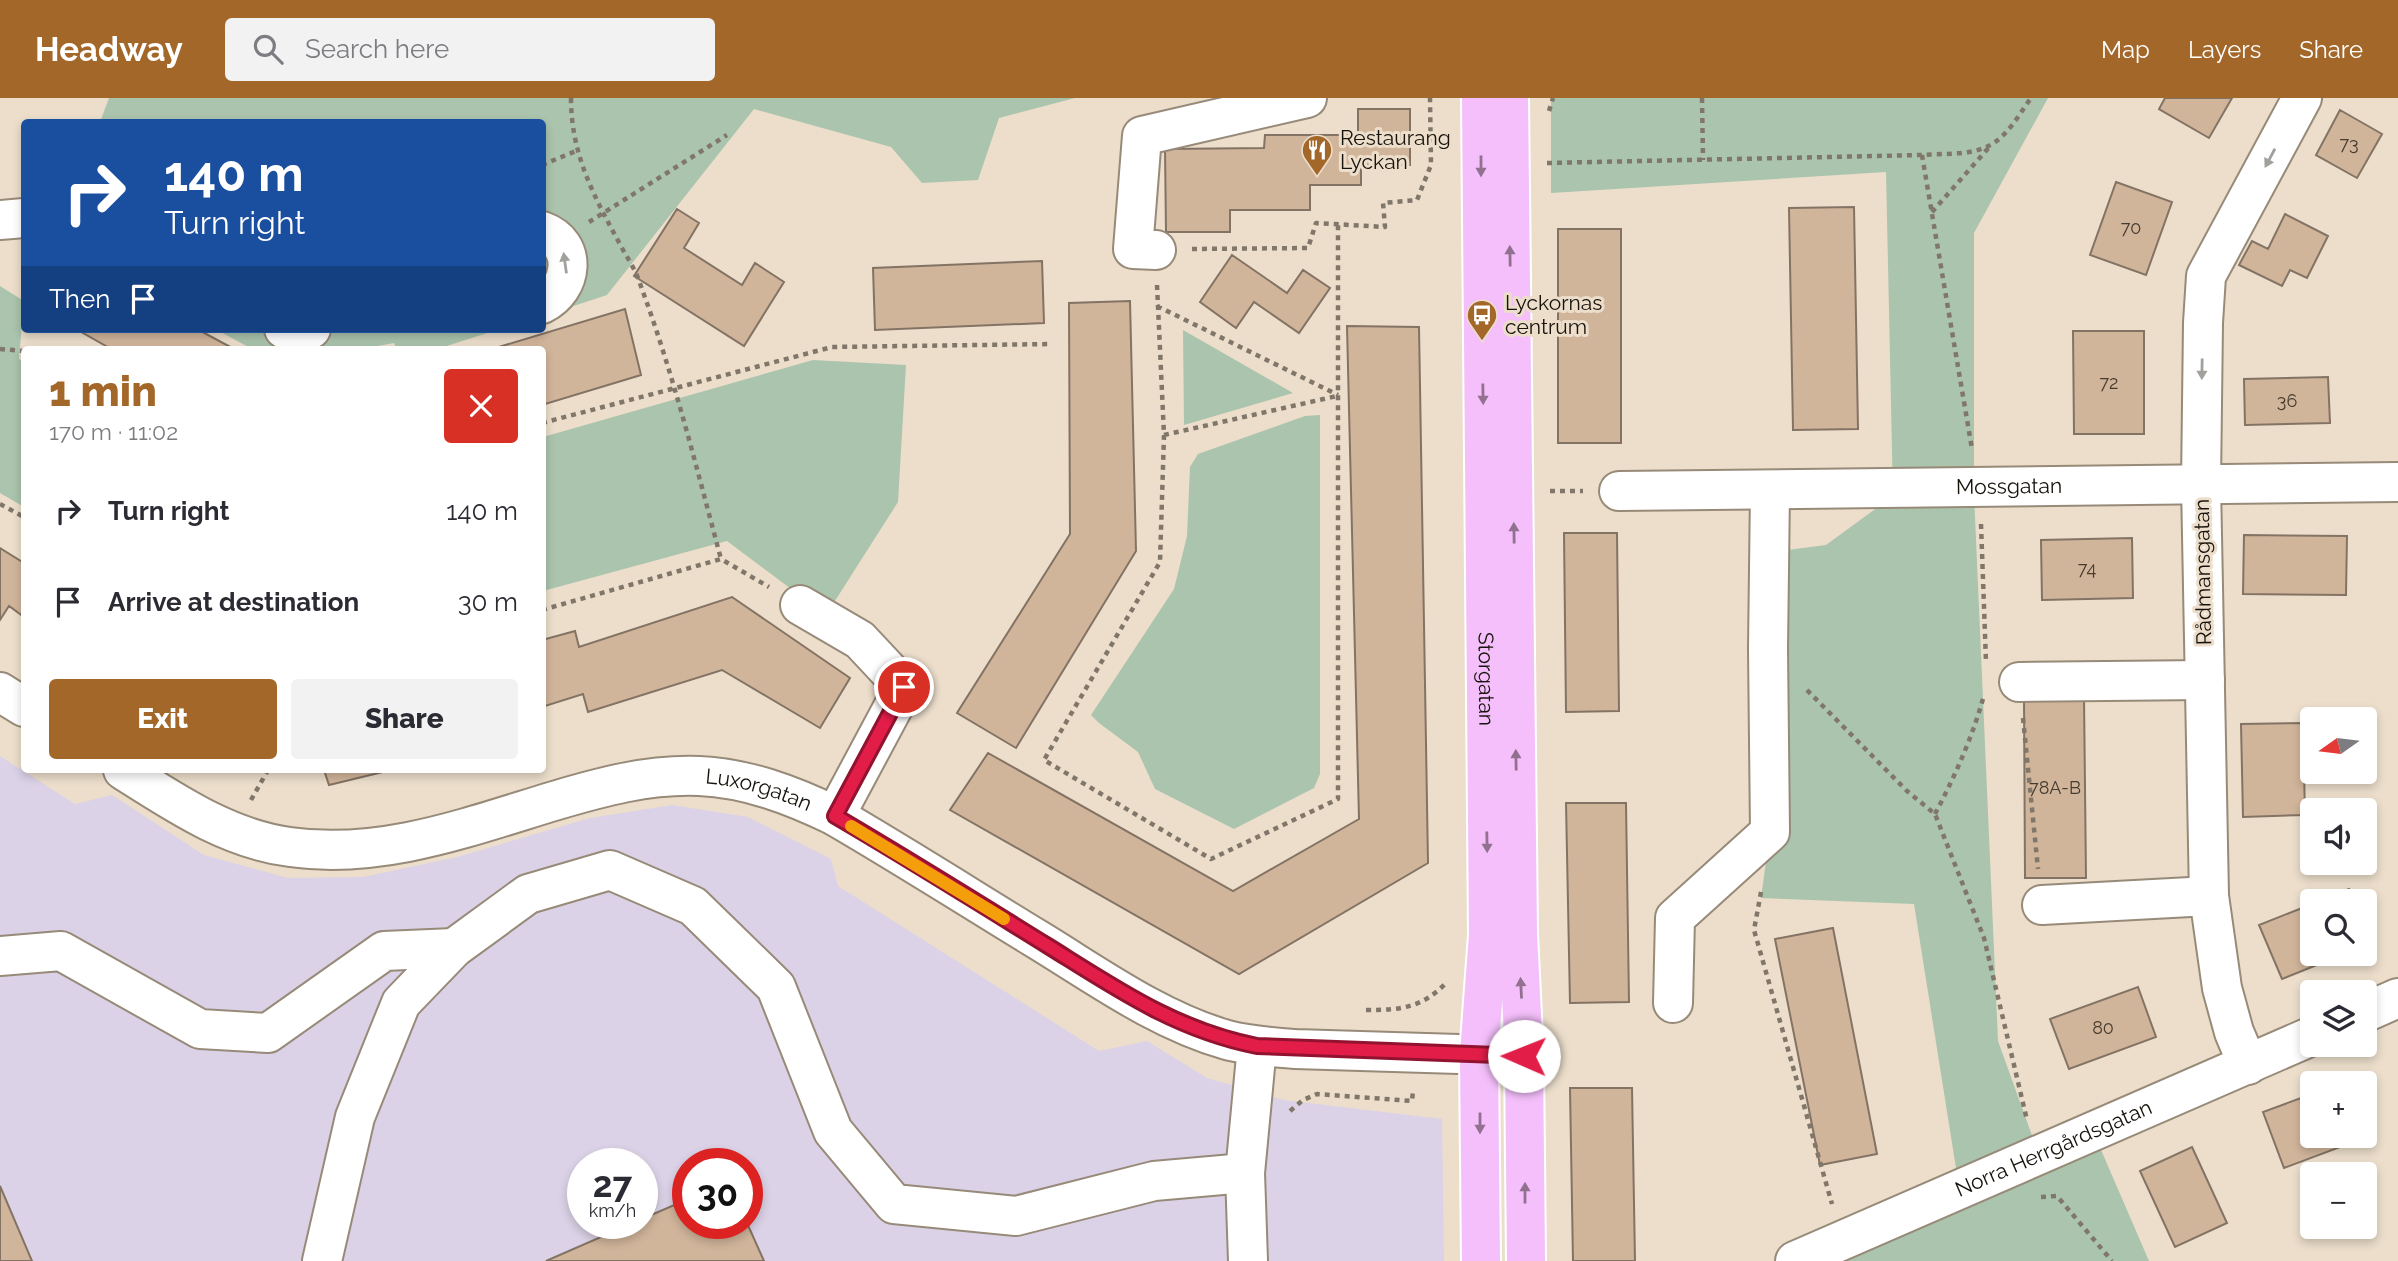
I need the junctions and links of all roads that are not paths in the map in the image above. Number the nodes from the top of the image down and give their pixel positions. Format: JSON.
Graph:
{"nodes":[{"id":1,"x":1307,"y":98,"type":"edge"},
{"id":2,"x":1481,"y":98,"type":"edge"},
{"id":3,"x":1509,"y":98,"type":"edge"},
{"id":4,"x":2302,"y":98,"type":"edge"},
{"id":5,"x":21,"y":218,"type":"edge"},
{"id":6,"x":0,"y":220,"type":"edge"},
{"id":7,"x":550,"y":236,"type":"edge"},
{"id":8,"x":1156,"y":250,"type":"road end"},
{"id":9,"x":546,"y":302,"type":"edge"},
{"id":10,"x":2398,"y":482,"type":"edge"},
{"id":11,"x":2201,"y":484,"type":"junction"},
{"id":12,"x":1770,"y":490,"type":"junction"},
{"id":13,"x":1619,"y":491,"type":"dead end"},
{"id":14,"x":800,"y":605,"type":"road end"},
{"id":15,"x":2205,"y":680,"type":"junction"},
{"id":16,"x":2019,"y":682,"type":"road end"},
{"id":17,"x":0,"y":692,"type":"edge"},
{"id":18,"x":21,"y":705,"type":"edge"},
{"id":19,"x":128,"y":773,"type":"edge"},
{"id":20,"x":835,"y":816,"type":"junction"},
{"id":21,"x":2209,"y":896,"type":"junction"},
{"id":22,"x":2042,"y":905,"type":"road end"},
{"id":23,"x":454,"y":948,"type":"junction"},
{"id":24,"x":0,"y":956,"type":"edge"},
{"id":25,"x":2398,"y":998,"type":"edge"},
{"id":26,"x":1673,"y":1003,"type":"dead end"},
{"id":27,"x":2377,"y":1007,"type":"edge"},
{"id":28,"x":2300,"y":1041,"type":"edge"},
{"id":29,"x":1257,"y":1046,"type":"junction"},
{"id":30,"x":1479,"y":1055,"type":"junction"},
{"id":31,"x":1524,"y":1056,"type":"junction"},
{"id":32,"x":2248,"y":1065,"type":"junction"},
{"id":33,"x":1245,"y":1173,"type":"junction"},
{"id":34,"x":322,"y":1261,"type":"edge"},
{"id":35,"x":1248,"y":1261,"type":"edge"},
{"id":36,"x":1481,"y":1261,"type":"edge"},
{"id":37,"x":1526,"y":1261,"type":"edge"},
{"id":38,"x":1796,"y":1261,"type":"edge"}],
"edges":[{"from":1,"to":8,"type":"street"},
{"from":2,"to":30,"type":"main road","name":"Storgatan","one_way":true},
{"from":31,"to":3,"type":"main road","name":"Storgatan","one_way":true},
{"from":4,"to":11,"type":"street","name":"Rådmansgatan","one_way":true},
{"from":5,"to":6,"type":"street"},
{"from":9,"to":7,"type":"street","one_way":true},
{"from":10,"to":11,"type":"street","name":"Mossgatan"},
{"from":11,"to":12,"type":"street","name":"Mossgatan"},
{"from":11,"to":15,"type":"street","name":"Rådmansgatan"},
{"from":12,"to":13,"type":"street","name":"Mossgatan"},
{"from":12,"to":26,"type":"street"},
{"from":14,"to":20,"type":"street"},
{"from":15,"to":16,"type":"street"},
{"from":15,"to":21,"type":"street","name":"Rådmansgatan"},
{"from":17,"to":18,"type":"street"},
{"from":19,"to":20,"type":"street","name":"Luxorgatan"},
{"from":20,"to":29,"type":"street","name":"Luxorgatan"},
{"from":21,"to":22,"type":"street"},
{"from":21,"to":32,"type":"street","name":"Rådmansgatan"},
{"from":23,"to":24,"type":"street"},
{"from":23,"to":33,"type":"street"},
{"from":23,"to":34,"type":"street"},
{"from":25,"to":27,"type":"street"},
{"from":28,"to":32,"type":"street","name":"Norra Herrgårdsgatan"},
{"from":29,"to":30,"type":"street","name":"Luxorgatan"},
{"from":29,"to":33,"type":"street"},
{"from":30,"to":31,"type":"street","name":"Luxorgatan"},
{"from":30,"to":36,"type":"main road","name":"Storgatan","one_way":true},
{"from":37,"to":31,"type":"main road","name":"Storgatan","one_way":true},
{"from":32,"to":38,"type":"street","name":"Norra Herrgårdsgatan"},
{"from":33,"to":35,"type":"street"}]}
